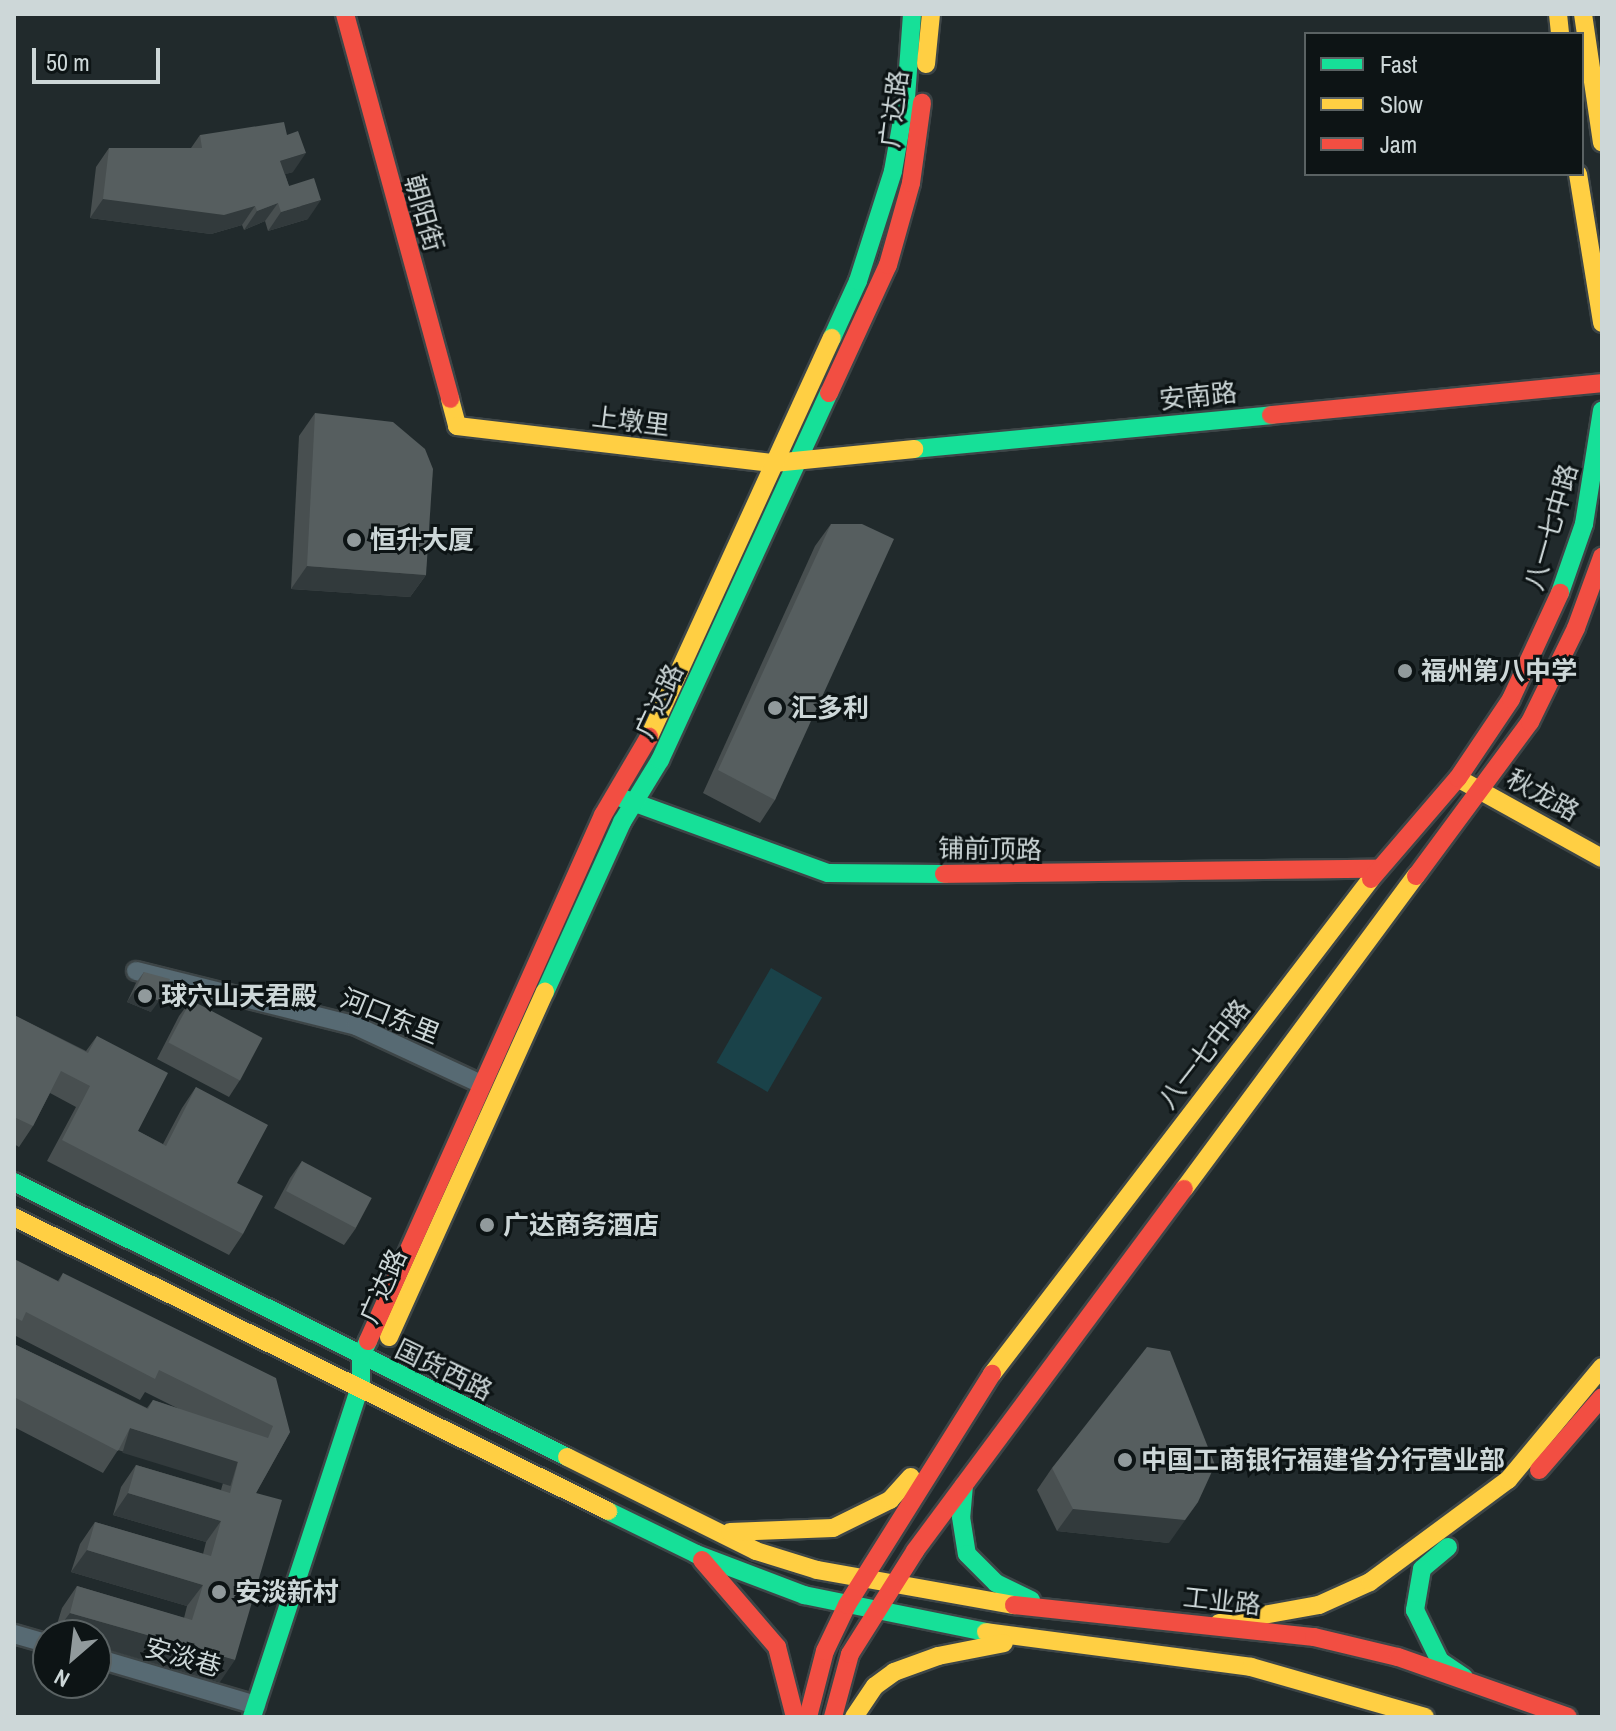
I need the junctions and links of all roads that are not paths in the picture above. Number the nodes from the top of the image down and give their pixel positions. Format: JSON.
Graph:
{"nodes":[{"id":1,"x":345,"y":14,"type":"edge"},
{"id":2,"x":912,"y":14,"type":"edge"},
{"id":3,"x":931,"y":14,"type":"edge"},
{"id":4,"x":1583,"y":14,"type":"edge"},
{"id":5,"x":1602,"y":143,"type":"edge"},
{"id":6,"x":1578,"y":176,"type":"edge"},
{"id":7,"x":1602,"y":323,"type":"edge"},
{"id":8,"x":1602,"y":383,"type":"edge"},
{"id":9,"x":1602,"y":410,"type":"edge"},
{"id":10,"x":457,"y":426,"type":"joint"},
{"id":11,"x":799,"y":462,"type":"junction"},
{"id":12,"x":774,"y":463,"type":"junction"},
{"id":13,"x":1602,"y":557,"type":"edge"},
{"id":14,"x":1463,"y":771,"type":"junction"},
{"id":15,"x":1486,"y":786,"type":"junction"},
{"id":16,"x":614,"y":795,"type":"junction"},
{"id":17,"x":632,"y":803,"type":"junction"},
{"id":18,"x":1602,"y":844,"type":"edge"},
{"id":19,"x":1602,"y":858,"type":"edge"},
{"id":20,"x":1378,"y":869,"type":"junction"},
{"id":21,"x":136,"y":971,"type":"dead end"},
{"id":22,"x":481,"y":1084,"type":"junction"},
{"id":23,"x":14,"y":1182,"type":"edge"},
{"id":24,"x":14,"y":1217,"type":"edge"},
{"id":25,"x":369,"y":1360,"type":"junction"},
{"id":26,"x":1602,"y":1367,"type":"edge"},
{"id":27,"x":361,"y":1384,"type":"junction"},
{"id":28,"x":1602,"y":1397,"type":"edge"},
{"id":29,"x":929,"y":1467,"type":"junction"},
{"id":30,"x":964,"y":1483,"type":"junction"},
{"id":31,"x":717,"y":1532,"type":"junction"},
{"id":32,"x":696,"y":1554,"type":"junction"},
{"id":33,"x":862,"y":1578,"type":"junction"},
{"id":34,"x":893,"y":1585,"type":"junction"},
{"id":35,"x":847,"y":1605,"type":"junction"},
{"id":36,"x":1050,"y":1609,"type":"junction"},
{"id":37,"x":876,"y":1612,"type":"junction"},
{"id":38,"x":1203,"y":1625,"type":"junction"},
{"id":39,"x":1037,"y":1642,"type":"junction"},
{"id":40,"x":112,"y":1663,"type":"edge"},
{"id":41,"x":1470,"y":1681,"type":"junction"},
{"id":42,"x":254,"y":1711,"type":"edge"},
{"id":43,"x":795,"y":1717,"type":"edge"},
{"id":44,"x":808,"y":1717,"type":"edge"},
{"id":45,"x":833,"y":1717,"type":"edge"},
{"id":46,"x":854,"y":1717,"type":"edge"},
{"id":47,"x":1425,"y":1717,"type":"edge"},
{"id":48,"x":1568,"y":1717,"type":"edge"}],
"edges":[{"from":1,"to":10,"type":"main road","name":"朝阳街"},
{"from":2,"to":12,"type":"main road","name":"广达路"},
{"from":3,"to":11,"type":"main road","name":"广达路"},
{"from":4,"to":5,"type":"main road"},
{"from":6,"to":7,"type":"main road"},
{"from":8,"to":11,"type":"main road","name":"安南路"},
{"from":9,"to":14,"type":"main road","name":"八一七中路"},
{"from":10,"to":12,"type":"main road","name":"上墩里"},
{"from":11,"to":12,"type":"main road","name":"上墩里"},
{"from":11,"to":17,"type":"main road","name":"广达路"},
{"from":12,"to":16,"type":"main road","name":"广达路"},
{"from":13,"to":15,"type":"main road","name":"八一七中路"},
{"from":14,"to":15,"type":"main road","name":"秋龙路"},
{"from":14,"to":20,"type":"main road","name":"八一七中路"},
{"from":15,"to":18,"type":"main road","name":"秋龙路"},
{"from":15,"to":19,"type":"main road","name":"秋龙路"},
{"from":15,"to":30,"type":"main road","name":"八一七中路"},
{"from":16,"to":17,"type":"main road","name":"铺前顶路"},
{"from":16,"to":22,"type":"main road","name":"广达路"},
{"from":17,"to":20,"type":"main road","name":"铺前顶路"},
{"from":17,"to":25,"type":"main road","name":"广达路"},
{"from":20,"to":29,"type":"main road","name":"八一七中路"},
{"from":21,"to":22,"type":"street","name":"河口东里"},
{"from":22,"to":25,"type":"main road","name":"广达路"},
{"from":23,"to":25,"type":"main road","name":"国货西路"},
{"from":24,"to":27,"type":"main road","name":"国货西路"},
{"from":25,"to":27,"type":"main road","name":"广达路"},
{"from":25,"to":31,"type":"main road","name":"国货西路"},
{"from":26,"to":38,"type":"main road"},
{"from":27,"to":32,"type":"main road","name":"国货西路"},
{"from":27,"to":42,"type":"main road","name":"广达路"},
{"from":28,"to":41,"type":"main road"},
{"from":29,"to":31,"type":"main road"},
{"from":29,"to":33,"type":"main road","name":"八一七中路"},
{"from":30,"to":34,"type":"main road","name":"八一七中路"},
{"from":30,"to":36,"type":"main road"},
{"from":31,"to":33,"type":"main road","name":"国货西路"},
{"from":32,"to":35,"type":"main road","name":"国货西路"},
{"from":32,"to":43,"type":"main road"},
{"from":33,"to":34,"type":"main road","name":"工业路"},
{"from":33,"to":35,"type":"main road","name":"八一七中路"},
{"from":34,"to":36,"type":"main road","name":"工业路"},
{"from":34,"to":37,"type":"main road","name":"八一七中路"},
{"from":35,"to":37,"type":"main road"},
{"from":35,"to":44,"type":"main road","name":"八一七中路"},
{"from":36,"to":38,"type":"main road","name":"工业路"},
{"from":37,"to":39,"type":"main road"},
{"from":37,"to":45,"type":"main road","name":"八一七中路"},
{"from":38,"to":41,"type":"main road","name":"工业路"},
{"from":39,"to":46,"type":"main road"},
{"from":39,"to":47,"type":"main road"},
{"from":40,"to":42,"type":"street","name":"安淡巷"},
{"from":41,"to":48,"type":"main road","name":"工业路"}]}
